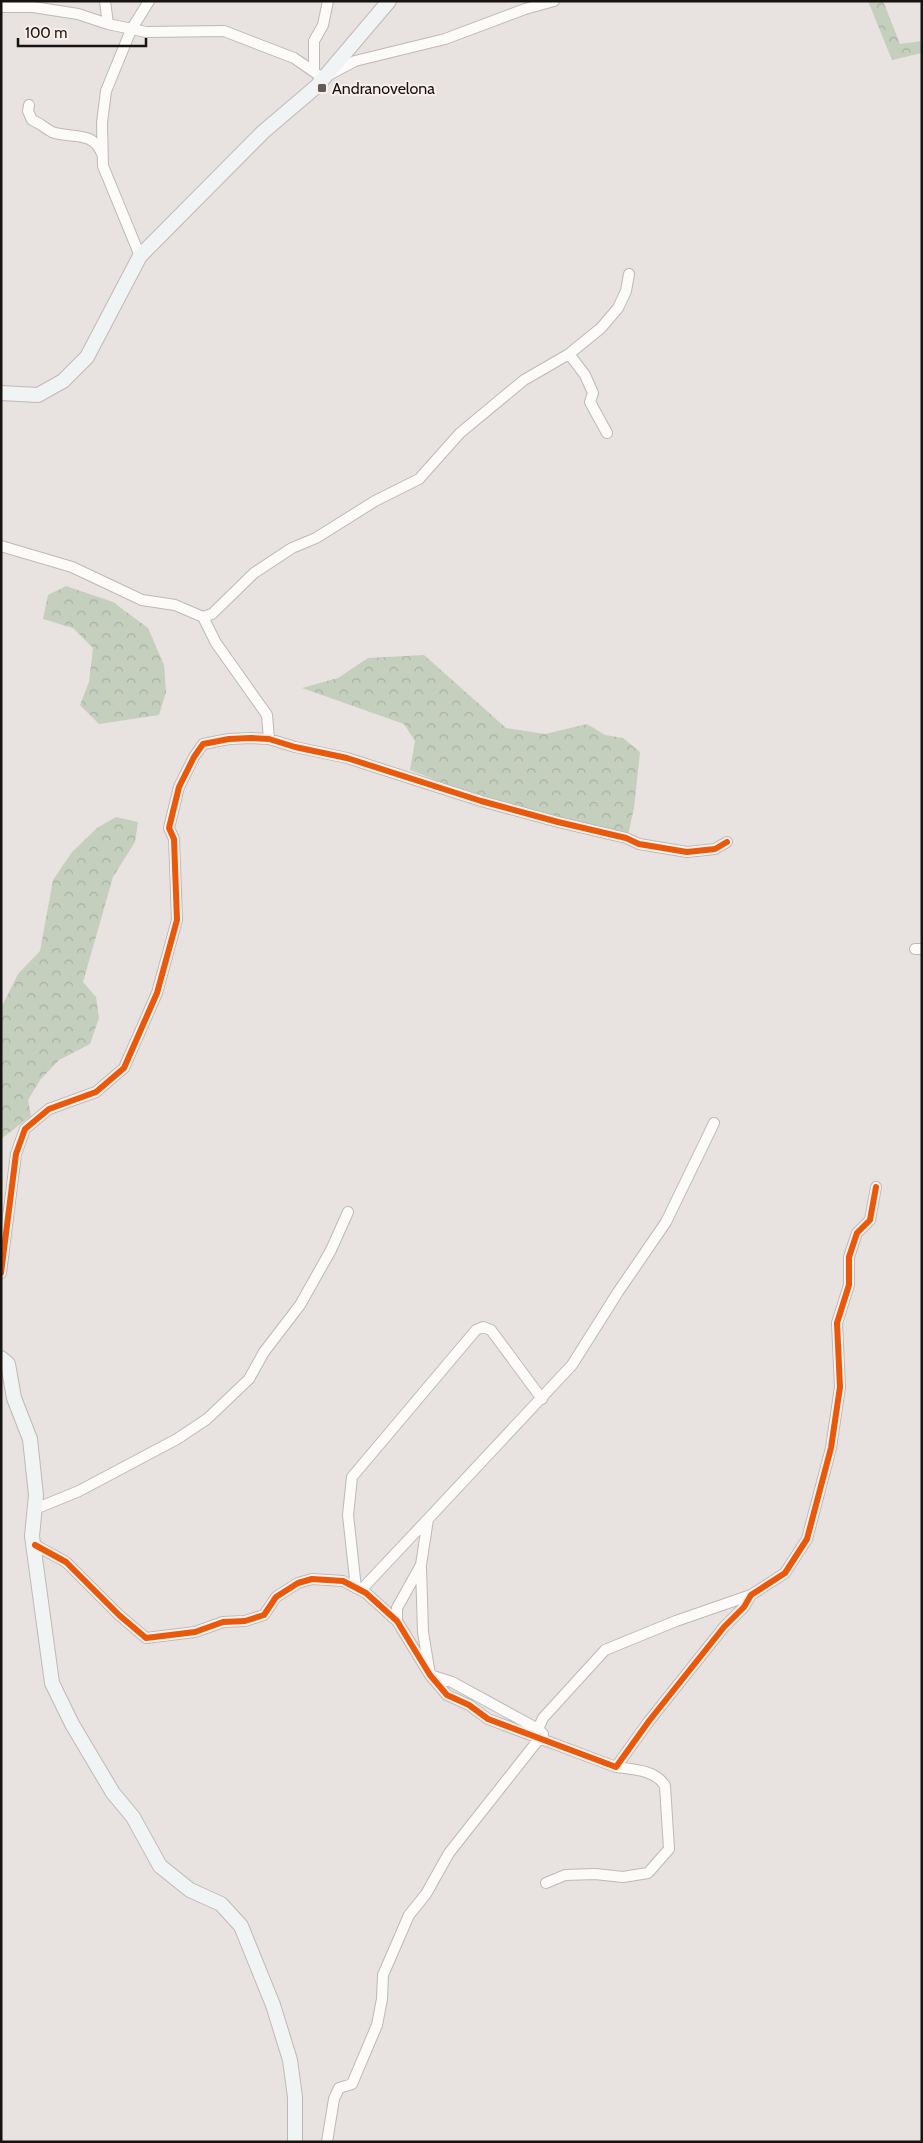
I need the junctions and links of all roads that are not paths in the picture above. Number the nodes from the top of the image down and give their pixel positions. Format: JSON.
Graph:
{"nodes":[{"id":1,"x":105,"y":1,"type":"edge"},
{"id":2,"x":148,"y":1,"type":"edge"},
{"id":3,"x":328,"y":1,"type":"edge"},
{"id":4,"x":554,"y":1,"type":"edge"},
{"id":5,"x":384,"y":3,"type":"edge"},
{"id":6,"x":1,"y":7,"type":"edge"},
{"id":7,"x":108,"y":24,"type":"junction"},
{"id":8,"x":130,"y":30,"type":"junction"},
{"id":9,"x":318,"y":74,"type":"junction"},
{"id":10,"x":29,"y":105,"type":"dead end"},
{"id":11,"x":104,"y":157,"type":"junction"},
{"id":12,"x":140,"y":256,"type":"junction"},
{"id":13,"x":629,"y":274,"type":"dead end"},
{"id":14,"x":569,"y":354,"type":"junction"},
{"id":15,"x":1,"y":393,"type":"edge"},
{"id":16,"x":607,"y":433,"type":"dead end"},
{"id":17,"x":1,"y":546,"type":"edge"},
{"id":18,"x":203,"y":616,"type":"junction"},
{"id":19,"x":269,"y":739,"type":"junction"},
{"id":20,"x":727,"y":842,"type":"dead end"},
{"id":21,"x":714,"y":1123,"type":"dead end"},
{"id":22,"x":876,"y":1187,"type":"dead end"},
{"id":23,"x":348,"y":1212,"type":"dead end"},
{"id":24,"x":1,"y":1273,"type":"edge"},
{"id":25,"x":1,"y":1358,"type":"edge"},
{"id":26,"x":542,"y":1399,"type":"junction"},
{"id":27,"x":35,"y":1510,"type":"junction"},
{"id":28,"x":428,"y":1519,"type":"junction"},
{"id":29,"x":35,"y":1545,"type":"junction"},
{"id":30,"x":421,"y":1565,"type":"junction"},
{"id":31,"x":358,"y":1589,"type":"junction"},
{"id":32,"x":751,"y":1594,"type":"junction"},
{"id":33,"x":397,"y":1621,"type":"junction"},
{"id":34,"x":430,"y":1675,"type":"junction"},
{"id":35,"x":539,"y":1734,"type":"junction"},
{"id":36,"x":616,"y":1767,"type":"junction"},
{"id":37,"x":546,"y":1883,"type":"dead end"},
{"id":38,"x":295,"y":2142,"type":"edge"},
{"id":39,"x":327,"y":2142,"type":"edge"}],
"edges":[{"from":1,"to":7,"type":"street"},
{"from":2,"to":8,"type":"street"},
{"from":3,"to":9,"type":"street"},
{"from":4,"to":9,"type":"street"},
{"from":5,"to":9,"type":"street"},
{"from":6,"to":7,"type":"street"},
{"from":7,"to":8,"type":"street"},
{"from":8,"to":9,"type":"street"},
{"from":8,"to":11,"type":"street"},
{"from":9,"to":12,"type":"street"},
{"from":10,"to":11,"type":"street"},
{"from":11,"to":12,"type":"street"},
{"from":12,"to":15,"type":"street"},
{"from":13,"to":14,"type":"street"},
{"from":14,"to":16,"type":"street"},
{"from":14,"to":18,"type":"street"},
{"from":17,"to":18,"type":"street"},
{"from":18,"to":19,"type":"street"},
{"from":19,"to":20,"type":"street"},
{"from":19,"to":24,"type":"street"},
{"from":21,"to":26,"type":"street"},
{"from":22,"to":32,"type":"street"},
{"from":23,"to":27,"type":"street"},
{"from":25,"to":27,"type":"street"},
{"from":26,"to":28,"type":"street"},
{"from":26,"to":31,"type":"street"},
{"from":27,"to":29,"type":"street"},
{"from":28,"to":30,"type":"street"},
{"from":28,"to":31,"type":"street"},
{"from":29,"to":31,"type":"street"},
{"from":29,"to":38,"type":"street"},
{"from":30,"to":33,"type":"street"},
{"from":30,"to":34,"type":"street"},
{"from":31,"to":33,"type":"street"},
{"from":32,"to":35,"type":"street"},
{"from":32,"to":36,"type":"street"},
{"from":33,"to":34,"type":"street"},
{"from":34,"to":35,"type":"street"},
{"from":34,"to":35,"type":"street"},
{"from":35,"to":36,"type":"street"},
{"from":35,"to":39,"type":"street"},
{"from":36,"to":37,"type":"street"}]}
